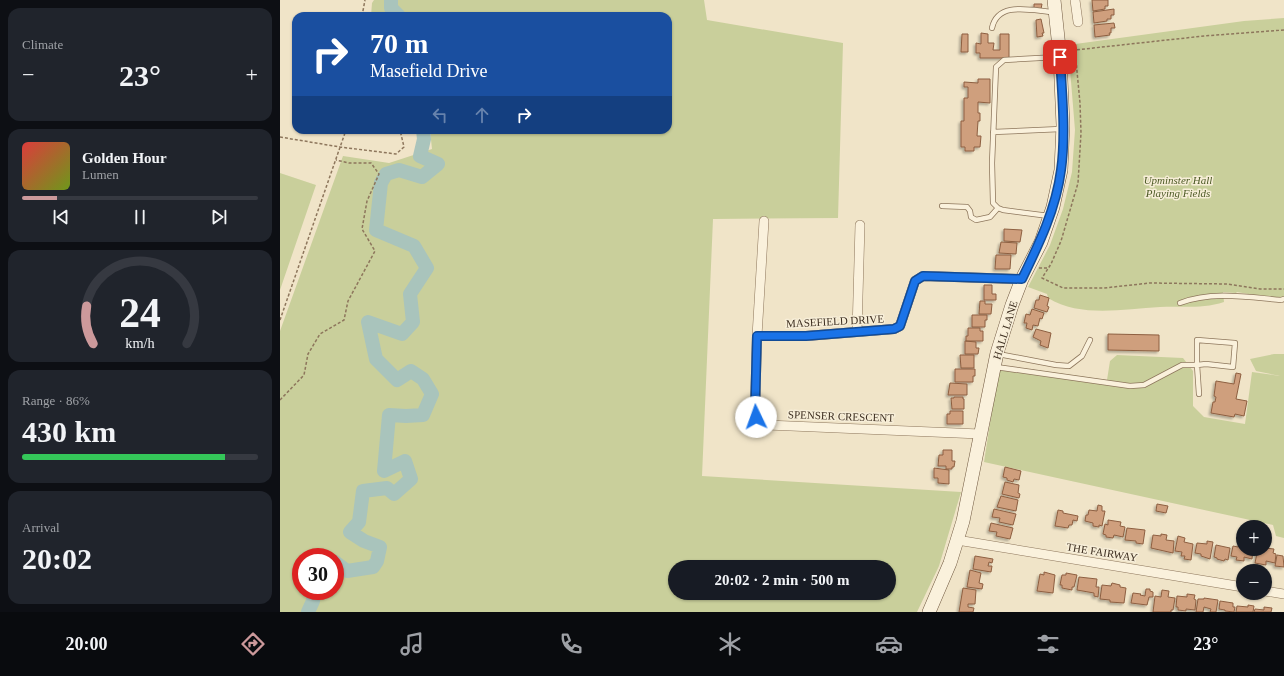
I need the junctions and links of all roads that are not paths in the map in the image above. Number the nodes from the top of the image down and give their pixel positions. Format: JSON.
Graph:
{"nodes":[{"id":1,"x":1075,"y":0,"type":"edge"},
{"id":2,"x":1055,"y":6,"type":"edge"},
{"id":3,"x":1078,"y":22,"type":"dead end"},
{"id":4,"x":992,"y":28,"type":"dead end"},
{"id":5,"x":1060,"y":57,"type":"junction"},
{"id":6,"x":1063,"y":129,"type":"junction"},
{"id":7,"x":993,"y":132,"type":"junction"},
{"id":8,"x":942,"y":206,"type":"dead end"},
{"id":9,"x":998,"y":208,"type":"junction"},
{"id":10,"x":1050,"y":216,"type":"junction"},
{"id":11,"x":764,"y":221,"type":"dead end"},
{"id":12,"x":860,"y":225,"type":"dead end"},
{"id":13,"x":1022,"y":279,"type":"junction"},
{"id":14,"x":1284,"y":299,"type":"edge"},
{"id":15,"x":1180,"y":303,"type":"dead end"},
{"id":16,"x":857,"y":332,"type":"junction"},
{"id":17,"x":757,"y":336,"type":"junction"},
{"id":18,"x":1090,"y":340,"type":"dead end"},
{"id":19,"x":997,"y":353,"type":"junction"},
{"id":20,"x":1197,"y":365,"type":"junction"},
{"id":21,"x":994,"y":367,"type":"junction"},
{"id":22,"x":1199,"y":394,"type":"dead end"},
{"id":23,"x":980,"y":434,"type":"junction"},
{"id":24,"x":957,"y":540,"type":"junction"},
{"id":25,"x":1236,"y":586,"type":"edge"},
{"id":26,"x":1272,"y":591,"type":"edge"},
{"id":27,"x":1284,"y":594,"type":"edge"},
{"id":28,"x":929,"y":612,"type":"edge"}],
"edges":[{"from":1,"to":3,"type":"street"},
{"from":2,"to":4,"type":"lane"},
{"from":2,"to":5,"type":"street","name":"HALL LANE"},
{"from":5,"to":6,"type":"street","name":"HALL LANE"},
{"from":5,"to":7,"type":"lane"},
{"from":6,"to":7,"type":"lane"},
{"from":6,"to":10,"type":"street","name":"HALL LANE"},
{"from":7,"to":9,"type":"lane"},
{"from":8,"to":9,"type":"lane"},
{"from":9,"to":10,"type":"lane"},
{"from":10,"to":13,"type":"street","name":"HALL LANE"},
{"from":11,"to":17,"type":"street","name":"SPENSER CRESCENT"},
{"from":12,"to":16,"type":"street"},
{"from":13,"to":16,"type":"street","name":"MASEFIELD DRIVE"},
{"from":13,"to":19,"type":"street","name":"HALL LANE"},
{"from":14,"to":15,"type":"lane"},
{"from":16,"to":17,"type":"street","name":"MASEFIELD DRIVE"},
{"from":17,"to":23,"type":"street","name":"SPENSER CRESCENT"},
{"from":18,"to":19,"type":"lane"},
{"from":19,"to":21,"type":"street","name":"HALL LANE"},
{"from":20,"to":20,"type":"lane"},
{"from":20,"to":21,"type":"lane"},
{"from":20,"to":22,"type":"lane"},
{"from":21,"to":23,"type":"street","name":"HALL LANE"},
{"from":23,"to":24,"type":"street","name":"HALL LANE"},
{"from":24,"to":25,"type":"street","name":"THE FAIRWAY"},
{"from":24,"to":28,"type":"street","name":"HALL LANE"},
{"from":26,"to":27,"type":"street"}]}
